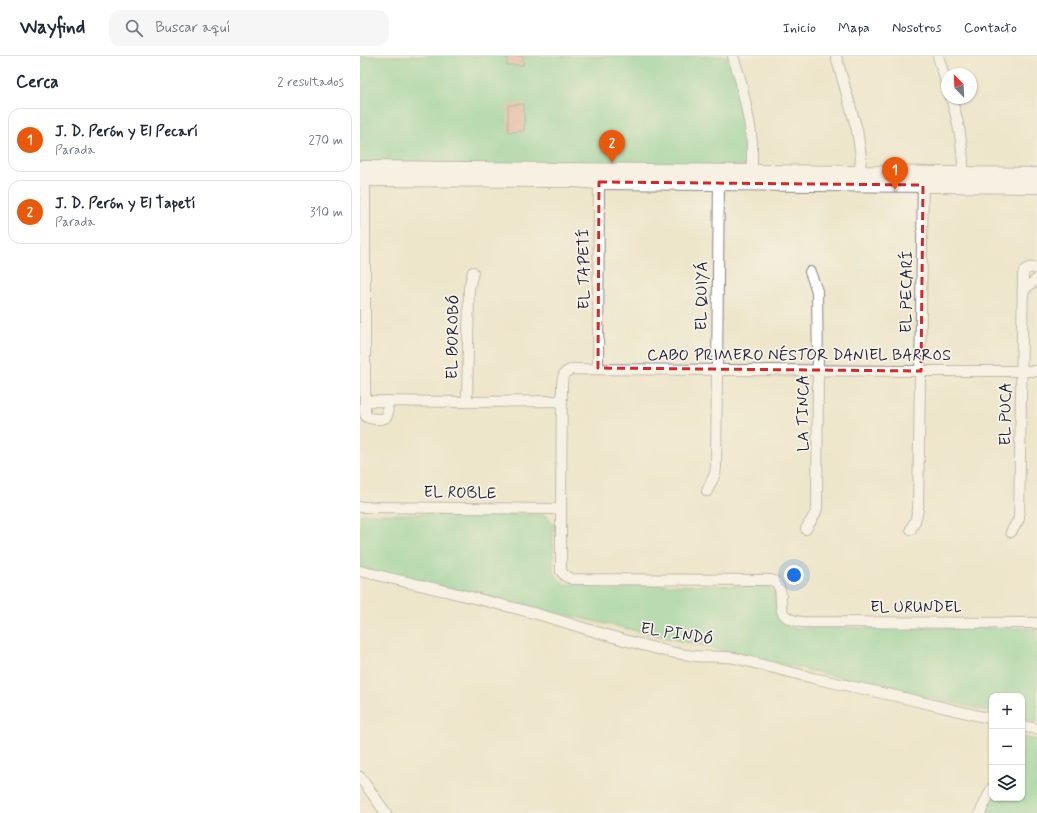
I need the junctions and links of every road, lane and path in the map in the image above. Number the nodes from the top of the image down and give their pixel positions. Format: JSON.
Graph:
{"nodes":[{"id":1,"x":733,"y":56,"type":"edge"},
{"id":2,"x":836,"y":56,"type":"edge"},
{"id":3,"x":938,"y":56,"type":"edge"},
{"id":4,"x":942,"y":68,"type":"edge"},
{"id":5,"x":953,"y":104,"type":"edge"},
{"id":6,"x":362,"y":174,"type":"edge"},
{"id":7,"x":1037,"y":175,"type":"edge"},
{"id":8,"x":599,"y":176,"type":"junction"},
{"id":9,"x":719,"y":177,"type":"junction"},
{"id":10,"x":752,"y":178,"type":"junction"},
{"id":11,"x":859,"y":179,"type":"junction"},
{"id":12,"x":923,"y":180,"type":"junction"},
{"id":13,"x":963,"y":180,"type":"junction"},
{"id":14,"x":1037,"y":186,"type":"edge"},
{"id":15,"x":1037,"y":270,"type":"edge"},
{"id":16,"x":473,"y":272,"type":"dead end"},
{"id":17,"x":810,"y":272,"type":"dead end"},
{"id":18,"x":1037,"y":280,"type":"edge"},
{"id":19,"x":1023,"y":294,"type":"junction"},
{"id":20,"x":598,"y":368,"type":"junction"},
{"id":21,"x":716,"y":370,"type":"junction"},
{"id":22,"x":818,"y":371,"type":"junction"},
{"id":23,"x":920,"y":371,"type":"junction"},
{"id":24,"x":1021,"y":371,"type":"junction"},
{"id":25,"x":1037,"y":371,"type":"edge"},
{"id":26,"x":364,"y":401,"type":"junction"},
{"id":27,"x":387,"y":401,"type":"junction"},
{"id":28,"x":561,"y":401,"type":"junction"},
{"id":29,"x":467,"y":402,"type":"junction"},
{"id":30,"x":707,"y":491,"type":"dead end"},
{"id":31,"x":360,"y":507,"type":"edge"},
{"id":32,"x":561,"y":509,"type":"junction"},
{"id":33,"x":806,"y":528,"type":"dead end"},
{"id":34,"x":911,"y":530,"type":"dead end"},
{"id":35,"x":1011,"y":532,"type":"dead end"},
{"id":36,"x":360,"y":572,"type":"edge"},
{"id":37,"x":1037,"y":623,"type":"edge"},
{"id":38,"x":989,"y":718,"type":"edge"},
{"id":39,"x":1025,"y":727,"type":"edge"},
{"id":40,"x":1037,"y":729,"type":"edge"},
{"id":41,"x":360,"y":777,"type":"edge"},
{"id":42,"x":989,"y":794,"type":"edge"},
{"id":43,"x":386,"y":813,"type":"edge"},
{"id":44,"x":980,"y":813,"type":"edge"}],
"edges":[{"from":1,"to":10,"type":"street"},
{"from":2,"to":11,"type":"street"},
{"from":3,"to":4,"type":"street"},
{"from":5,"to":13,"type":"street"},
{"from":6,"to":8,"type":"main road"},
{"from":6,"to":26,"type":"street"},
{"from":7,"to":13,"type":"main road"},
{"from":8,"to":9,"type":"main road"},
{"from":8,"to":20,"type":"street","name":"EL TAPETÍ"},
{"from":9,"to":10,"type":"main road"},
{"from":9,"to":21,"type":"street","name":"EL QUIYÁ"},
{"from":10,"to":11,"type":"main road"},
{"from":11,"to":12,"type":"main road"},
{"from":12,"to":13,"type":"main road"},
{"from":12,"to":23,"type":"street","name":"EL PECARÍ"},
{"from":13,"to":14,"type":"main road"},
{"from":15,"to":19,"type":"street","name":"EL PUCA"},
{"from":16,"to":29,"type":"street","name":"EL BOROBÓ"},
{"from":17,"to":22,"type":"street","name":"LA TINCA"},
{"from":18,"to":19,"type":"street"},
{"from":19,"to":24,"type":"street","name":"EL PUCA"},
{"from":20,"to":21,"type":"street","name":"CABO PRIMERO NÉSTOR DANIEL BARROS"},
{"from":20,"to":28,"type":"street","name":"CABO PRIMERO NÉSTOR DANIEL BARROS"},
{"from":21,"to":22,"type":"street","name":"CABO PRIMERO NÉSTOR DANIEL BARROS"},
{"from":21,"to":30,"type":"street","name":"EL QUIYÁ"},
{"from":22,"to":23,"type":"street","name":"CABO PRIMERO NÉSTOR DANIEL BARROS"},
{"from":22,"to":33,"type":"street","name":"LA TINCA"},
{"from":23,"to":24,"type":"street","name":"CABO PRIMERO NÉSTOR DANIEL BARROS"},
{"from":23,"to":34,"type":"street","name":"EL PECARÍ"},
{"from":24,"to":25,"type":"street","name":"CABO PRIMERO NÉSTOR DANIEL BARROS"},
{"from":24,"to":35,"type":"street","name":"EL PUCA"},
{"from":26,"to":27,"type":"street"},
{"from":26,"to":27,"type":"street"},
{"from":27,"to":29,"type":"street"},
{"from":28,"to":29,"type":"street"},
{"from":28,"to":32,"type":"street"},
{"from":31,"to":32,"type":"street","name":"EL ROBLE"},
{"from":32,"to":37,"type":"street","name":"EL URUNDEL"},
{"from":36,"to":38,"type":"street","name":"EL PINDÓ"},
{"from":39,"to":40,"type":"street"},
{"from":41,"to":43,"type":"street"},
{"from":42,"to":44,"type":"street"}]}
